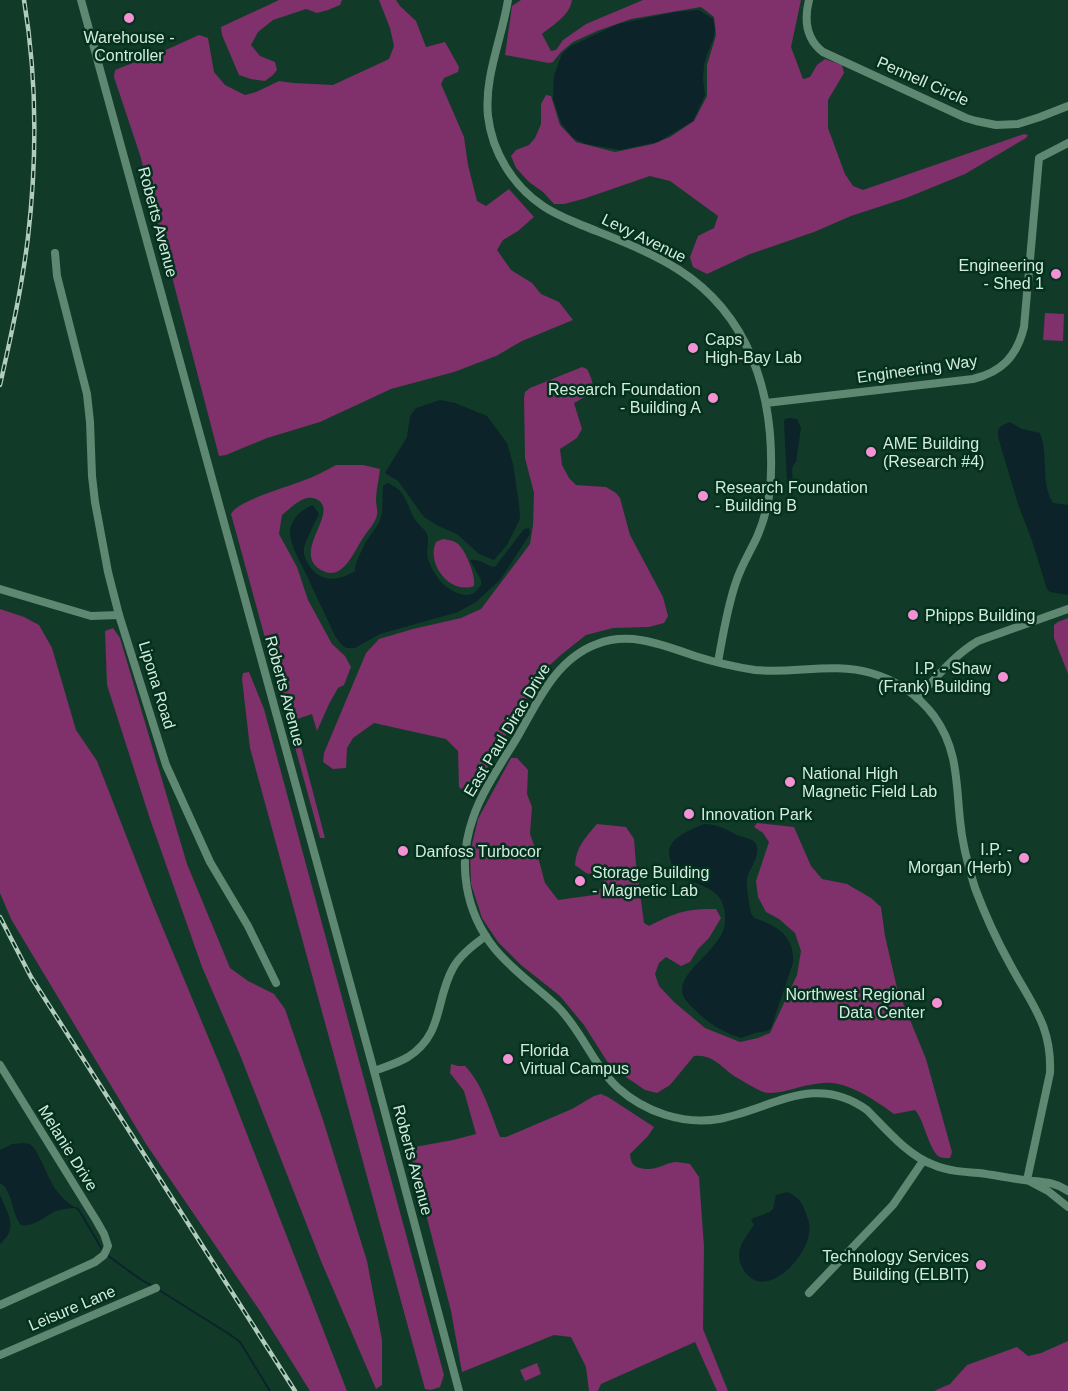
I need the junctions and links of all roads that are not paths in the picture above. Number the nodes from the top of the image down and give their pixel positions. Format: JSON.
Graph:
{"nodes":[{"id":1,"x":81,"y":0,"type":"edge"},
{"id":2,"x":508,"y":0,"type":"edge"},
{"id":3,"x":809,"y":0,"type":"edge"},
{"id":4,"x":1068,"y":106,"type":"edge"},
{"id":5,"x":1068,"y":143,"type":"edge"},
{"id":6,"x":55,"y":253,"type":"dead end"},
{"id":7,"x":766,"y":403,"type":"junction"},
{"id":8,"x":0,"y":589,"type":"edge"},
{"id":9,"x":1068,"y":609,"type":"edge"},
{"id":10,"x":119,"y":615,"type":"junction"},
{"id":11,"x":718,"y":662,"type":"junction"},
{"id":12,"x":917,"y":698,"type":"junction"},
{"id":13,"x":486,"y":936,"type":"junction"},
{"id":14,"x":276,"y":983,"type":"dead end"},
{"id":15,"x":0,"y":1065,"type":"edge"},
{"id":16,"x":374,"y":1071,"type":"junction"},
{"id":17,"x":923,"y":1161,"type":"junction"},
{"id":18,"x":1028,"y":1180,"type":"junction"},
{"id":19,"x":1068,"y":1191,"type":"edge"},
{"id":20,"x":1068,"y":1207,"type":"edge"},
{"id":21,"x":156,"y":1288,"type":"dead end"},
{"id":22,"x":809,"y":1293,"type":"dead end"},
{"id":23,"x":0,"y":1305,"type":"edge"},
{"id":24,"x":0,"y":1355,"type":"edge"},
{"id":25,"x":459,"y":1391,"type":"edge"}],
"edges":[{"from":1,"to":16,"type":"street","name":"Roberts Avenue"},
{"from":2,"to":7,"type":"street","name":"Levy Avenue"},
{"from":3,"to":4,"type":"street","name":"Pennell Circle"},
{"from":5,"to":7,"type":"street","name":"Engineering Way"},
{"from":6,"to":10,"type":"street","name":"Lipona Road"},
{"from":7,"to":11,"type":"street","name":"Levy Avenue"},
{"from":8,"to":10,"type":"street"},
{"from":9,"to":12,"type":"street"},
{"from":10,"to":14,"type":"street","name":"Lipona Road"},
{"from":11,"to":12,"type":"street","name":"East Paul Dirac Drive"},
{"from":11,"to":13,"type":"street","name":"East Paul Dirac Drive"},
{"from":12,"to":18,"type":"street","name":"East Paul Dirac Drive"},
{"from":13,"to":16,"type":"street"},
{"from":13,"to":17,"type":"street","name":"East Paul Dirac Drive"},
{"from":15,"to":23,"type":"street","name":"Melanie Drive"},
{"from":16,"to":25,"type":"street","name":"Roberts Avenue"},
{"from":17,"to":18,"type":"street"},
{"from":17,"to":22,"type":"street"},
{"from":18,"to":19,"type":"street"},
{"from":18,"to":20,"type":"street"},
{"from":21,"to":24,"type":"street","name":"Leisure Lane"}]}
